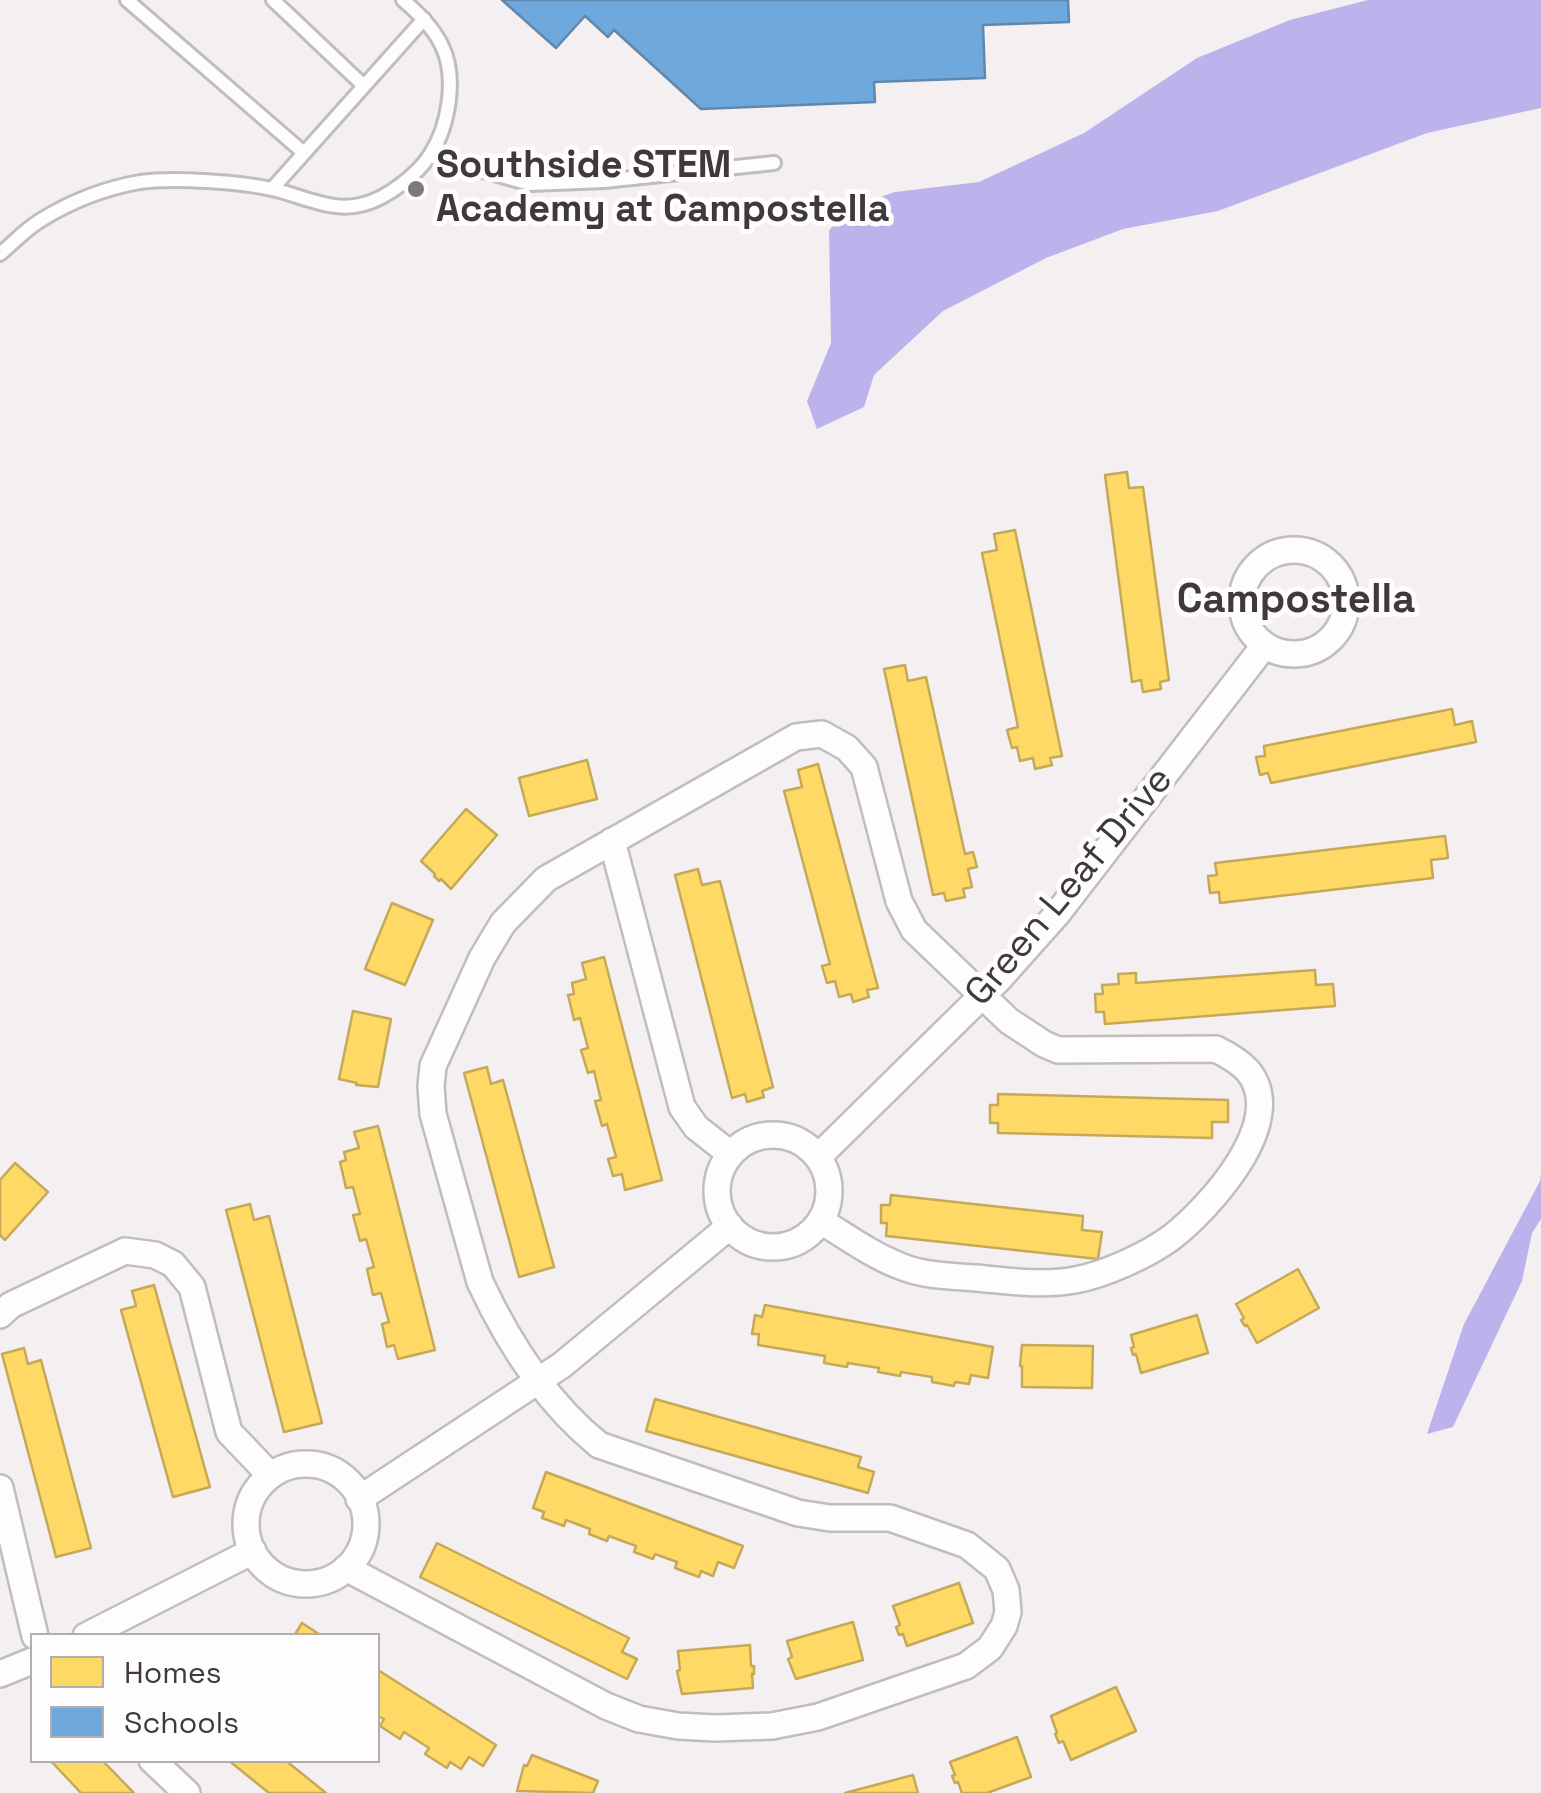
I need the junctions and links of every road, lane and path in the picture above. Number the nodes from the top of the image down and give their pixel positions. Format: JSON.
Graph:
{"nodes":[{"id":1,"x":128,"y":0,"type":"edge"},
{"id":2,"x":273,"y":0,"type":"edge"},
{"id":3,"x":403,"y":0,"type":"edge"},
{"id":4,"x":424,"y":19,"type":"junction"},
{"id":5,"x":364,"y":86,"type":"junction"},
{"id":6,"x":304,"y":153,"type":"junction"},
{"id":7,"x":430,"y":156,"type":"junction"},
{"id":8,"x":774,"y":163,"type":"dead end"},
{"id":9,"x":272,"y":189,"type":"junction"},
{"id":10,"x":0,"y":254,"type":"edge"},
{"id":11,"x":1264,"y":646,"type":"junction"},
{"id":12,"x":612,"y":841,"type":"junction"},
{"id":13,"x":981,"y":997,"type":"junction"},
{"id":14,"x":730,"y":1154,"type":"junction"},
{"id":15,"x":818,"y":1157,"type":"junction"},
{"id":16,"x":821,"y":1220,"type":"junction"},
{"id":17,"x":730,"y":1226,"type":"junction"},
{"id":18,"x":0,"y":1315,"type":"edge"},
{"id":19,"x":538,"y":1381,"type":"junction"},
{"id":20,"x":270,"y":1475,"type":"junction"},
{"id":21,"x":0,"y":1488,"type":"edge"},
{"id":22,"x":360,"y":1498,"type":"junction"},
{"id":23,"x":253,"y":1551,"type":"junction"},
{"id":24,"x":346,"y":1568,"type":"junction"},
{"id":25,"x":34,"y":1633,"type":"edge"},
{"id":26,"x":92,"y":1633,"type":"edge"},
{"id":27,"x":30,"y":1661,"type":"edge"},
{"id":28,"x":0,"y":1674,"type":"edge"},
{"id":29,"x":155,"y":1763,"type":"edge"},
{"id":30,"x":187,"y":1793,"type":"edge"}],
"edges":[{"from":1,"to":6,"type":"lane"},
{"from":2,"to":5,"type":"lane"},
{"from":3,"to":4,"type":"lane"},
{"from":4,"to":5,"type":"lane"},
{"from":4,"to":7,"type":"lane"},
{"from":5,"to":6,"type":"lane"},
{"from":6,"to":9,"type":"lane"},
{"from":7,"to":8,"type":"lane"},
{"from":7,"to":9,"type":"lane"},
{"from":9,"to":10,"type":"lane"},
{"from":11,"to":11,"type":"street"},
{"from":11,"to":13,"type":"street","name":"Green Leaf Drive"},
{"from":12,"to":13,"type":"street"},
{"from":12,"to":14,"type":"street"},
{"from":12,"to":19,"type":"street"},
{"from":13,"to":15,"type":"street","name":"Green Leaf Drive"},
{"from":13,"to":16,"type":"street"},
{"from":14,"to":15,"type":"street"},
{"from":14,"to":17,"type":"street"},
{"from":15,"to":16,"type":"street"},
{"from":16,"to":17,"type":"street"},
{"from":17,"to":19,"type":"street"},
{"from":18,"to":20,"type":"street"},
{"from":19,"to":22,"type":"street"},
{"from":19,"to":24,"type":"street"},
{"from":20,"to":22,"type":"street"},
{"from":20,"to":23,"type":"street"},
{"from":21,"to":25,"type":"street"},
{"from":22,"to":24,"type":"street"},
{"from":23,"to":24,"type":"street"},
{"from":23,"to":26,"type":"street"},
{"from":27,"to":28,"type":"street"},
{"from":29,"to":30,"type":"street"}]}
